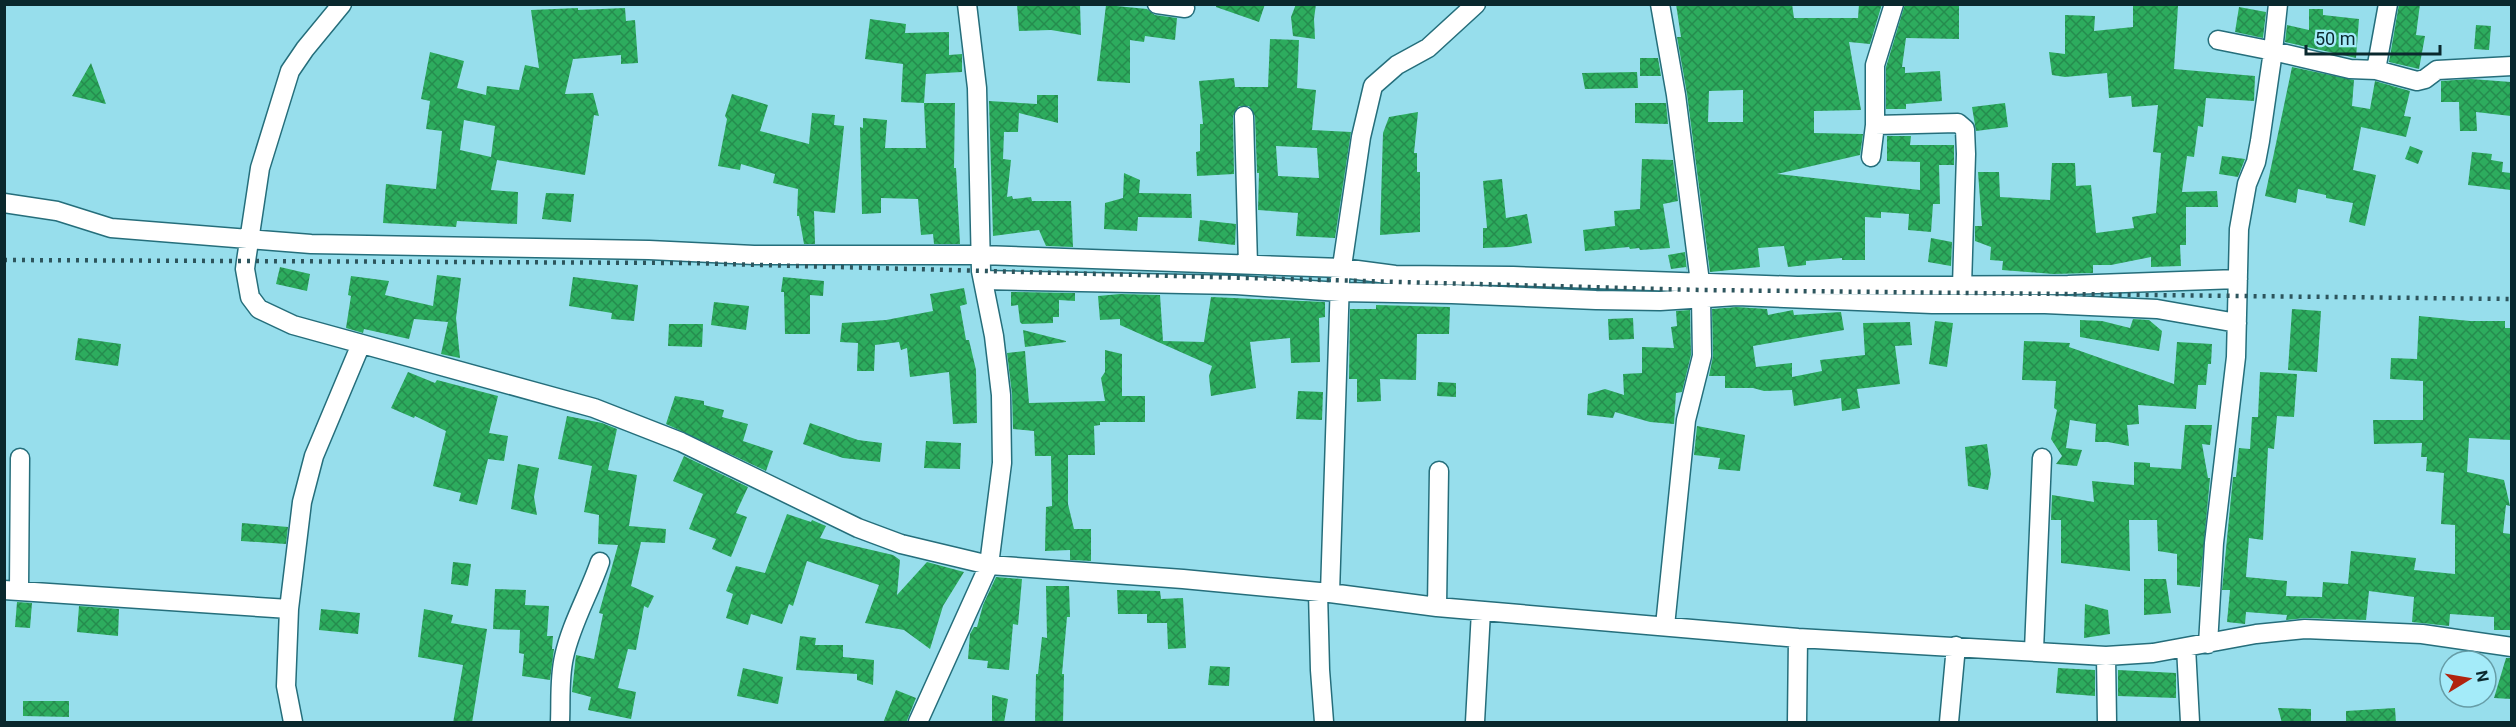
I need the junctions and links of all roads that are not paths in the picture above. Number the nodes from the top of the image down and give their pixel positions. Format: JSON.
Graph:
{"nodes":[{"id":1,"x":342,"y":4,"type":"edge"},
{"id":2,"x":967,"y":4,"type":"edge"},
{"id":3,"x":1157,"y":4,"type":"edge"},
{"id":4,"x":1476,"y":4,"type":"edge"},
{"id":5,"x":1660,"y":4,"type":"edge"},
{"id":6,"x":1894,"y":4,"type":"edge"},
{"id":7,"x":2278,"y":4,"type":"edge"},
{"id":8,"x":2388,"y":4,"type":"edge"},
{"id":9,"x":1185,"y":8,"type":"dead end"},
{"id":10,"x":2218,"y":40,"type":"dead end"},
{"id":11,"x":2273,"y":51,"type":"junction"},
{"id":12,"x":2511,"y":66,"type":"edge"},
{"id":13,"x":2376,"y":70,"type":"junction"},
{"id":14,"x":1244,"y":116,"type":"dead end"},
{"id":15,"x":1875,"y":125,"type":"junction"},
{"id":16,"x":1871,"y":157,"type":"dead end"},
{"id":17,"x":4,"y":203,"type":"edge"},
{"id":18,"x":250,"y":239,"type":"junction"},
{"id":19,"x":981,"y":255,"type":"junction"},
{"id":20,"x":1248,"y":265,"type":"junction"},
{"id":21,"x":1342,"y":268,"type":"junction"},
{"id":22,"x":2238,"y":279,"type":"junction"},
{"id":23,"x":983,"y":280,"type":"junction"},
{"id":24,"x":1962,"y":286,"type":"junction"},
{"id":25,"x":1700,"y":290,"type":"junction"},
{"id":26,"x":1340,"y":292,"type":"junction"},
{"id":27,"x":2237,"y":323,"type":"junction"},
{"id":28,"x":361,"y":344,"type":"junction"},
{"id":29,"x":20,"y":458,"type":"dead end"},
{"id":30,"x":2042,"y":458,"type":"dead end"},
{"id":31,"x":1439,"y":471,"type":"dead end"},
{"id":32,"x":600,"y":562,"type":"dead end"},
{"id":33,"x":989,"y":565,"type":"junction"},
{"id":34,"x":12,"y":589,"type":"edge"},
{"id":35,"x":1324,"y":593,"type":"junction"},
{"id":36,"x":1437,"y":607,"type":"junction"},
{"id":37,"x":289,"y":609,"type":"junction"},
{"id":38,"x":1481,"y":611,"type":"junction"},
{"id":39,"x":1665,"y":626,"type":"junction"},
{"id":40,"x":1798,"y":638,"type":"junction"},
{"id":41,"x":2208,"y":644,"type":"junction"},
{"id":42,"x":1956,"y":646,"type":"junction"},
{"id":43,"x":2186,"y":647,"type":"junction"},
{"id":44,"x":2511,"y":647,"type":"edge"},
{"id":45,"x":2034,"y":650,"type":"junction"},
{"id":46,"x":2106,"y":656,"type":"junction"},
{"id":47,"x":293,"y":723,"type":"edge"},
{"id":48,"x":560,"y":723,"type":"edge"},
{"id":49,"x":918,"y":723,"type":"edge"},
{"id":50,"x":1324,"y":723,"type":"edge"},
{"id":51,"x":1475,"y":723,"type":"edge"},
{"id":52,"x":1797,"y":723,"type":"edge"},
{"id":53,"x":1949,"y":723,"type":"edge"},
{"id":54,"x":2107,"y":723,"type":"edge"},
{"id":55,"x":2190,"y":723,"type":"edge"}],
"edges":[{"from":1,"to":18,"type":"street"},
{"from":2,"to":19,"type":"street"},
{"from":3,"to":9,"type":"street"},
{"from":4,"to":21,"type":"street"},
{"from":5,"to":25,"type":"street"},
{"from":6,"to":15,"type":"street"},
{"from":7,"to":11,"type":"street"},
{"from":8,"to":13,"type":"street"},
{"from":10,"to":11,"type":"street"},
{"from":11,"to":13,"type":"street"},
{"from":11,"to":22,"type":"street"},
{"from":12,"to":13,"type":"street"},
{"from":14,"to":20,"type":"street"},
{"from":15,"to":16,"type":"street"},
{"from":15,"to":24,"type":"street"},
{"from":17,"to":18,"type":"street"},
{"from":18,"to":19,"type":"street"},
{"from":18,"to":28,"type":"street"},
{"from":19,"to":20,"type":"street"},
{"from":19,"to":23,"type":"street"},
{"from":20,"to":21,"type":"street"},
{"from":21,"to":25,"type":"street"},
{"from":21,"to":26,"type":"street"},
{"from":22,"to":24,"type":"street"},
{"from":22,"to":27,"type":"street"},
{"from":23,"to":26,"type":"street"},
{"from":23,"to":33,"type":"street"},
{"from":24,"to":25,"type":"street"},
{"from":25,"to":26,"type":"street"},
{"from":25,"to":27,"type":"street"},
{"from":25,"to":39,"type":"street"},
{"from":26,"to":35,"type":"street"},
{"from":27,"to":41,"type":"street"},
{"from":28,"to":33,"type":"street"},
{"from":28,"to":37,"type":"street"},
{"from":29,"to":34,"type":"street"},
{"from":30,"to":45,"type":"street"},
{"from":31,"to":36,"type":"street"},
{"from":32,"to":48,"type":"street"},
{"from":33,"to":35,"type":"street"},
{"from":33,"to":49,"type":"street"},
{"from":34,"to":37,"type":"street"},
{"from":35,"to":36,"type":"street"},
{"from":35,"to":50,"type":"street"},
{"from":36,"to":38,"type":"street"},
{"from":37,"to":47,"type":"street"},
{"from":38,"to":39,"type":"street"},
{"from":38,"to":51,"type":"street"},
{"from":39,"to":40,"type":"street"},
{"from":40,"to":42,"type":"street"},
{"from":40,"to":52,"type":"street"},
{"from":41,"to":43,"type":"street"},
{"from":41,"to":44,"type":"street"},
{"from":42,"to":45,"type":"street"},
{"from":42,"to":53,"type":"street"},
{"from":43,"to":46,"type":"street"},
{"from":43,"to":55,"type":"street"},
{"from":45,"to":46,"type":"street"},
{"from":46,"to":54,"type":"street"}]}
